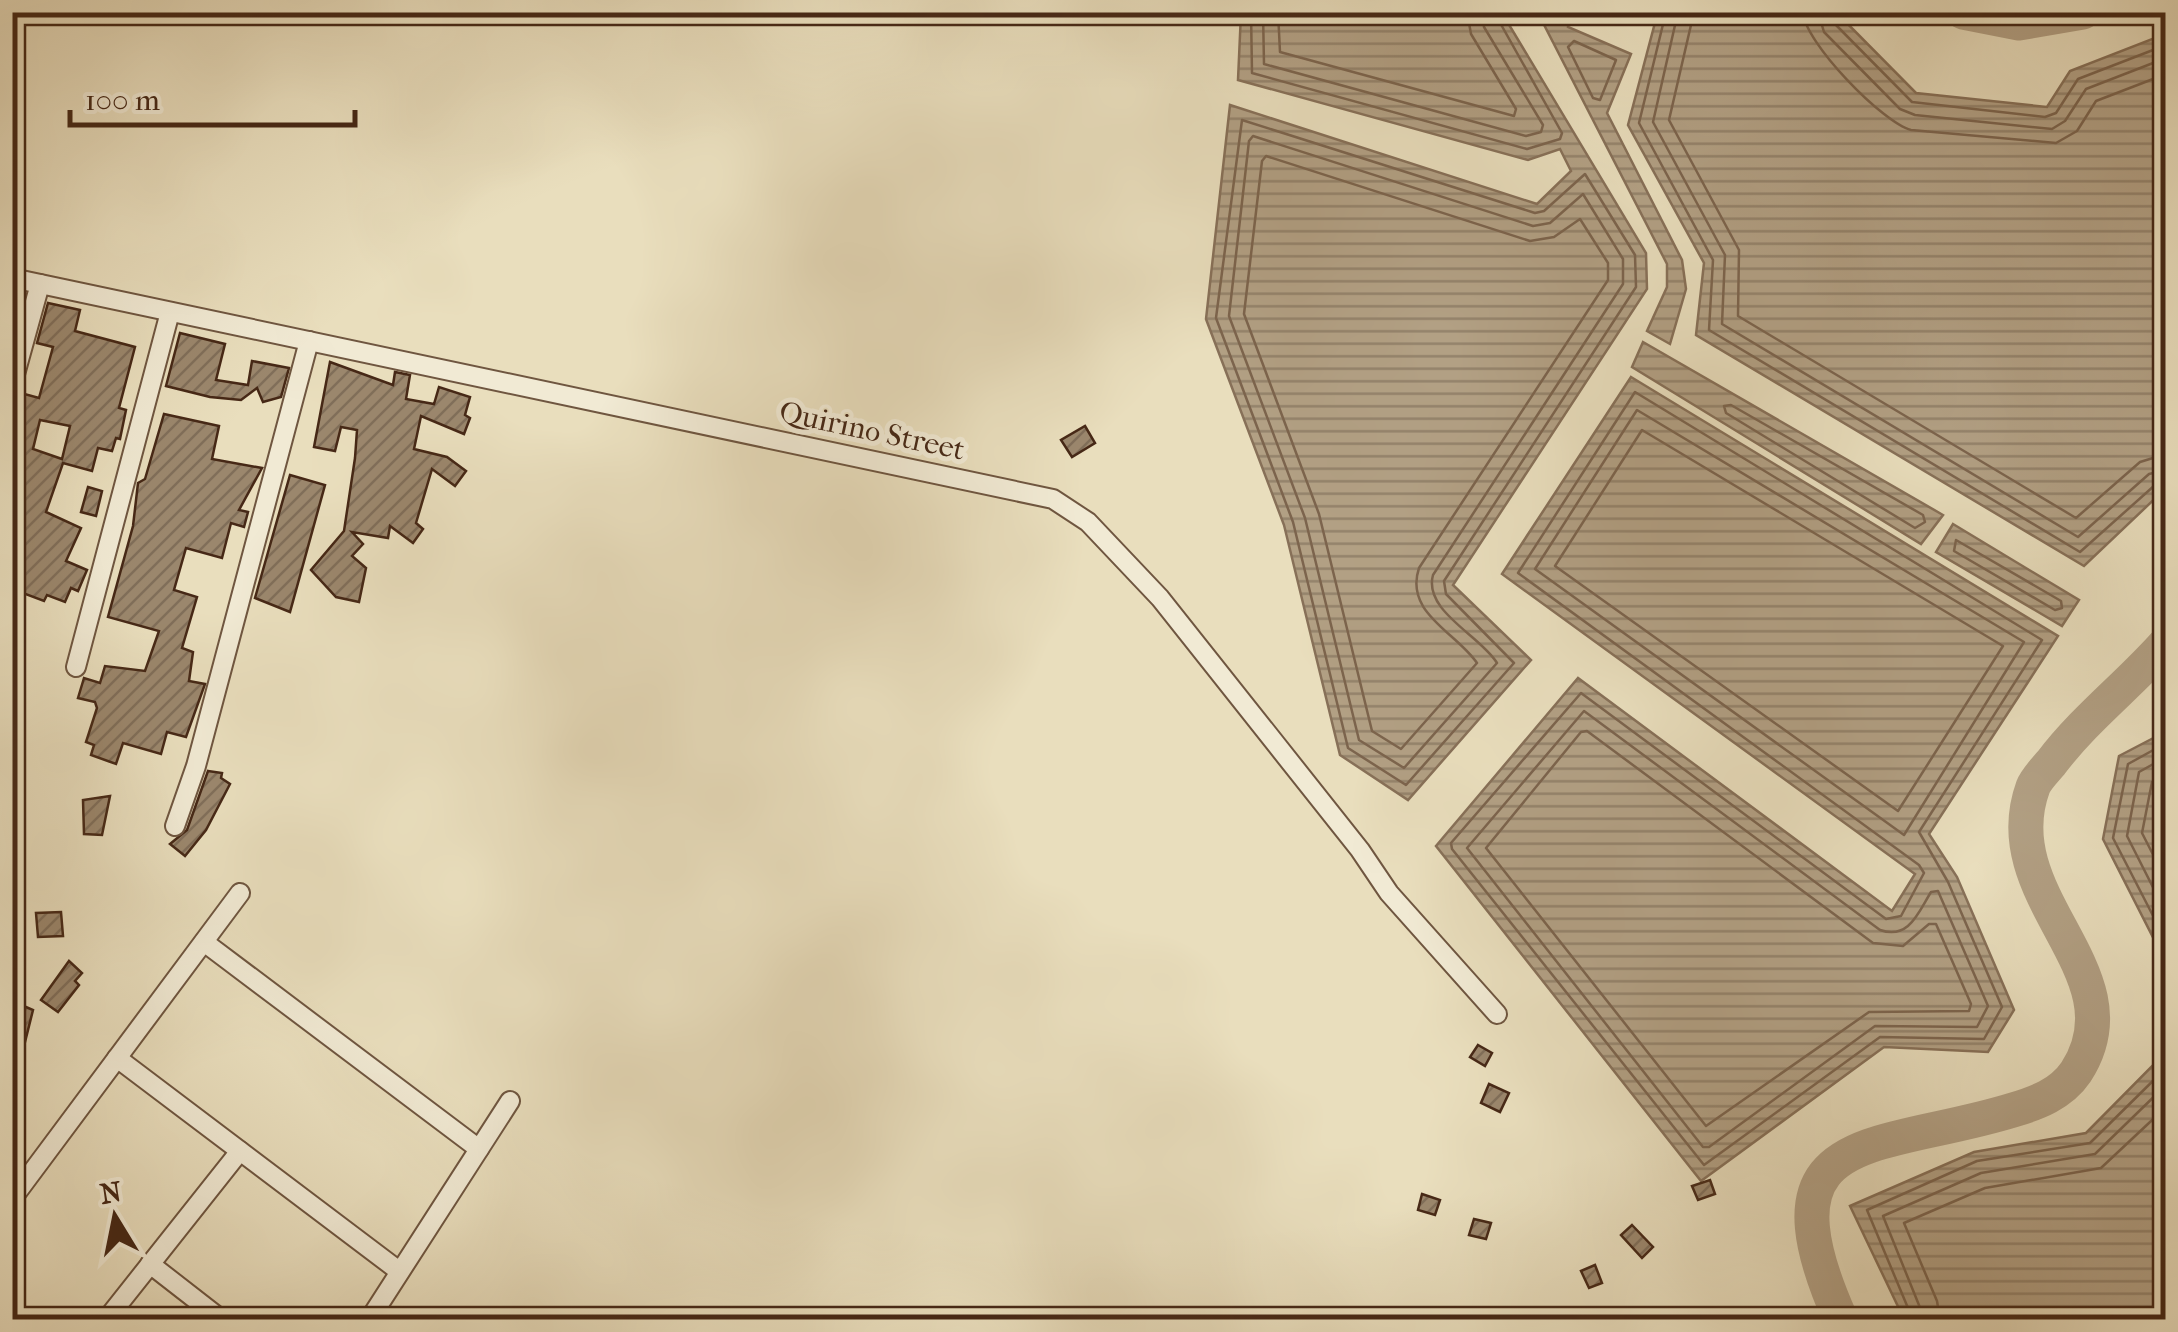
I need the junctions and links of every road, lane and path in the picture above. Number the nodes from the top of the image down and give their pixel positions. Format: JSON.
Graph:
{"nodes":[{"id":1,"x":12,"y":278,"type":"edge"},
{"id":2,"x":40,"y":284,"type":"junction"},
{"id":3,"x":170,"y":312,"type":"junction"},
{"id":4,"x":309,"y":342,"type":"junction"},
{"id":5,"x":12,"y":385,"type":"edge"},
{"id":6,"x":76,"y":667,"type":"dead end"},
{"id":7,"x":175,"y":826,"type":"dead end"},
{"id":8,"x":240,"y":893,"type":"dead end"},
{"id":9,"x":204,"y":942,"type":"junction"},
{"id":10,"x":1496,"y":1014,"type":"dead end"},
{"id":11,"x":117,"y":1058,"type":"junction"},
{"id":12,"x":510,"y":1101,"type":"dead end"},
{"id":13,"x":479,"y":1149,"type":"junction"},
{"id":14,"x":240,"y":1151,"type":"junction"},
{"id":15,"x":12,"y":1200,"type":"edge"},
{"id":16,"x":150,"y":1264,"type":"junction"},
{"id":17,"x":399,"y":1271,"type":"junction"},
{"id":18,"x":106,"y":1320,"type":"edge"},
{"id":19,"x":222,"y":1320,"type":"edge"},
{"id":20,"x":369,"y":1320,"type":"edge"}],
"edges":[{"from":1,"to":2,"type":"street","name":"Quirino Street"},
{"from":2,"to":3,"type":"street","name":"Quirino Street"},
{"from":2,"to":5,"type":"street"},
{"from":3,"to":4,"type":"street","name":"Quirino Street"},
{"from":3,"to":6,"type":"street"},
{"from":4,"to":7,"type":"street"},
{"from":4,"to":10,"type":"street","name":"Quirino Street"},
{"from":8,"to":9,"type":"street"},
{"from":9,"to":11,"type":"street"},
{"from":9,"to":13,"type":"street"},
{"from":11,"to":14,"type":"street"},
{"from":11,"to":15,"type":"street"},
{"from":12,"to":13,"type":"street"},
{"from":13,"to":17,"type":"street"},
{"from":14,"to":16,"type":"street"},
{"from":14,"to":17,"type":"street"},
{"from":16,"to":18,"type":"street"},
{"from":16,"to":19,"type":"street"},
{"from":17,"to":20,"type":"street"}]}
